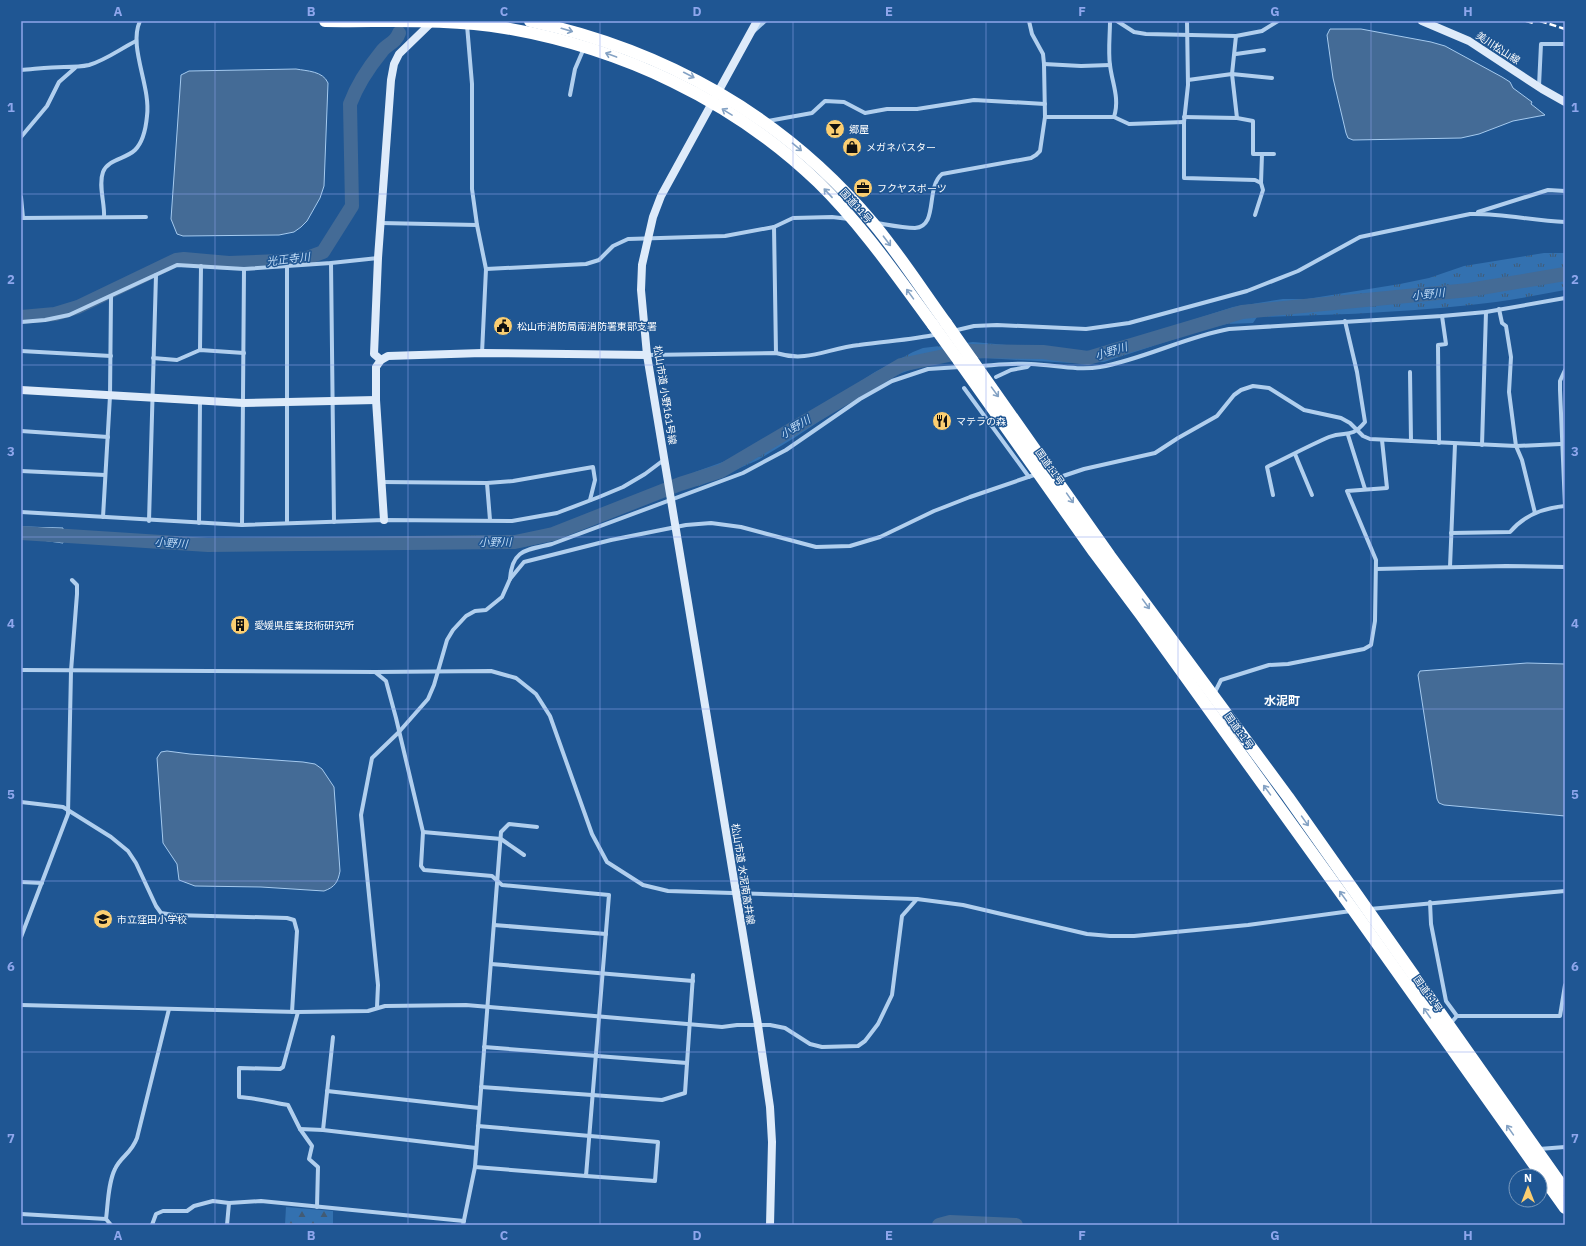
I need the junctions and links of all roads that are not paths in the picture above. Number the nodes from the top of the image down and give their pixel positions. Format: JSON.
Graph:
{"nodes":[{"id":1,"x":140,"y":21,"type":"edge"},
{"id":2,"x":325,"y":21,"type":"edge"},
{"id":3,"x":530,"y":21,"type":"edge"},
{"id":4,"x":752,"y":21,"type":"edge"},
{"id":5,"x":757,"y":21,"type":"edge"},
{"id":6,"x":765,"y":21,"type":"edge"},
{"id":7,"x":1028,"y":21,"type":"edge"},
{"id":8,"x":1110,"y":21,"type":"edge"},
{"id":9,"x":1117,"y":21,"type":"edge"},
{"id":10,"x":1187,"y":21,"type":"edge"},
{"id":11,"x":1278,"y":21,"type":"edge"},
{"id":12,"x":1421,"y":21,"type":"edge"},
{"id":13,"x":433,"y":22,"type":"edge"},
{"id":14,"x":467,"y":25,"type":"junction"},
{"id":15,"x":1187,"y":36,"type":"junction"},
{"id":16,"x":1236,"y":36,"type":"junction"},
{"id":17,"x":748,"y":37,"type":"junction"},
{"id":18,"x":136,"y":41,"type":"junction"},
{"id":19,"x":586,"y":41,"type":"junction"},
{"id":20,"x":1565,"y":44,"type":"edge"},
{"id":21,"x":1264,"y":50,"type":"dead end"},
{"id":22,"x":1236,"y":54,"type":"junction"},
{"id":23,"x":1044,"y":64,"type":"junction"},
{"id":24,"x":1110,"y":65,"type":"junction"},
{"id":25,"x":75,"y":68,"type":"junction"},
{"id":26,"x":21,"y":70,"type":"edge"},
{"id":27,"x":1232,"y":74,"type":"junction"},
{"id":28,"x":1272,"y":78,"type":"dead end"},
{"id":29,"x":1188,"y":80,"type":"junction"},
{"id":30,"x":1539,"y":87,"type":"junction"},
{"id":31,"x":718,"y":91,"type":"junction"},
{"id":32,"x":570,"y":95,"type":"dead end"},
{"id":33,"x":1565,"y":102,"type":"edge"},
{"id":34,"x":711,"y":103,"type":"junction"},
{"id":35,"x":1045,"y":104,"type":"junction"},
{"id":36,"x":1045,"y":117,"type":"junction"},
{"id":37,"x":1114,"y":117,"type":"junction"},
{"id":38,"x":1237,"y":118,"type":"junction"},
{"id":39,"x":1184,"y":119,"type":"junction"},
{"id":40,"x":766,"y":122,"type":"junction"},
{"id":41,"x":758,"y":132,"type":"junction"},
{"id":42,"x":21,"y":136,"type":"edge"},
{"id":43,"x":1262,"y":154,"type":"junction"},
{"id":44,"x":1274,"y":154,"type":"dead end"},
{"id":45,"x":1261,"y":183,"type":"junction"},
{"id":46,"x":1565,"y":191,"type":"edge"},
{"id":47,"x":21,"y":197,"type":"edge"},
{"id":48,"x":1470,"y":214,"type":"junction"},
{"id":49,"x":1255,"y":215,"type":"dead end"},
{"id":50,"x":146,"y":217,"type":"dead end"},
{"id":51,"x":22,"y":218,"type":"edge"},
{"id":52,"x":104,"y":218,"type":"junction"},
{"id":53,"x":856,"y":220,"type":"junction"},
{"id":54,"x":870,"y":222,"type":"junction"},
{"id":55,"x":1565,"y":222,"type":"edge"},
{"id":56,"x":381,"y":223,"type":"junction"},
{"id":57,"x":476,"y":225,"type":"junction"},
{"id":58,"x":774,"y":227,"type":"junction"},
{"id":59,"x":647,"y":239,"type":"junction"},
{"id":60,"x":378,"y":258,"type":"junction"},
{"id":61,"x":332,"y":263,"type":"junction"},
{"id":62,"x":201,"y":266,"type":"junction"},
{"id":63,"x":287,"y":266,"type":"junction"},
{"id":64,"x":244,"y":268,"type":"junction"},
{"id":65,"x":486,"y":269,"type":"junction"},
{"id":66,"x":156,"y":275,"type":"junction"},
{"id":67,"x":111,"y":297,"type":"junction"},
{"id":68,"x":1565,"y":298,"type":"edge"},
{"id":69,"x":1499,"y":309,"type":"junction"},
{"id":70,"x":1486,"y":312,"type":"junction"},
{"id":71,"x":1442,"y":316,"type":"junction"},
{"id":72,"x":1345,"y":321,"type":"junction"},
{"id":73,"x":21,"y":322,"type":"edge"},
{"id":74,"x":200,"y":350,"type":"junction"},
{"id":75,"x":21,"y":351,"type":"edge"},
{"id":76,"x":244,"y":353,"type":"junction"},
{"id":77,"x":482,"y":353,"type":"junction"},
{"id":78,"x":776,"y":353,"type":"junction"},
{"id":79,"x":647,"y":355,"type":"junction"},
{"id":80,"x":111,"y":356,"type":"junction"},
{"id":81,"x":153,"y":358,"type":"junction"},
{"id":82,"x":381,"y":360,"type":"junction"},
{"id":83,"x":967,"y":363,"type":"junction"},
{"id":84,"x":1030,"y":364,"type":"junction"},
{"id":85,"x":1565,"y":370,"type":"edge"},
{"id":86,"x":1410,"y":372,"type":"dead end"},
{"id":87,"x":996,"y":377,"type":"dead end"},
{"id":88,"x":964,"y":388,"type":"dead end"},
{"id":89,"x":21,"y":390,"type":"edge"},
{"id":90,"x":110,"y":396,"type":"junction"},
{"id":91,"x":152,"y":398,"type":"junction"},
{"id":92,"x":200,"y":400,"type":"junction"},
{"id":93,"x":376,"y":400,"type":"junction"},
{"id":94,"x":332,"y":401,"type":"junction"},
{"id":95,"x":287,"y":402,"type":"junction"},
{"id":96,"x":244,"y":403,"type":"junction"},
{"id":97,"x":1565,"y":414,"type":"edge"},
{"id":98,"x":1560,"y":416,"type":"junction"},
{"id":99,"x":1358,"y":430,"type":"junction"},
{"id":100,"x":21,"y":431,"type":"edge"},
{"id":101,"x":1348,"y":435,"type":"junction"},
{"id":102,"x":108,"y":436,"type":"junction"},
{"id":103,"x":1382,"y":440,"type":"junction"},
{"id":104,"x":1411,"y":441,"type":"junction"},
{"id":105,"x":1439,"y":442,"type":"junction"},
{"id":106,"x":1455,"y":444,"type":"junction"},
{"id":107,"x":1561,"y":444,"type":"junction"},
{"id":108,"x":1482,"y":445,"type":"junction"},
{"id":109,"x":1516,"y":446,"type":"junction"},
{"id":110,"x":1295,"y":454,"type":"junction"},
{"id":111,"x":665,"y":459,"type":"junction"},
{"id":112,"x":1563,"y":459,"type":"edge"},
{"id":113,"x":21,"y":471,"type":"edge"},
{"id":114,"x":105,"y":475,"type":"junction"},
{"id":115,"x":1034,"y":475,"type":"junction"},
{"id":116,"x":1057,"y":478,"type":"junction"},
{"id":117,"x":381,"y":482,"type":"junction"},
{"id":118,"x":487,"y":483,"type":"junction"},
{"id":119,"x":1366,"y":489,"type":"junction"},
{"id":120,"x":1273,"y":495,"type":"dead end"},
{"id":121,"x":1312,"y":495,"type":"dead end"},
{"id":122,"x":671,"y":498,"type":"junction"},
{"id":123,"x":590,"y":500,"type":"junction"},
{"id":124,"x":1565,"y":506,"type":"edge"},
{"id":125,"x":21,"y":512,"type":"edge"},
{"id":126,"x":1535,"y":513,"type":"junction"},
{"id":127,"x":103,"y":517,"type":"junction"},
{"id":128,"x":384,"y":520,"type":"junction"},
{"id":129,"x":490,"y":520,"type":"junction"},
{"id":130,"x":149,"y":521,"type":"junction"},
{"id":131,"x":334,"y":522,"type":"junction"},
{"id":132,"x":199,"y":523,"type":"junction"},
{"id":133,"x":287,"y":523,"type":"junction"},
{"id":134,"x":242,"y":525,"type":"junction"},
{"id":135,"x":676,"y":527,"type":"junction"},
{"id":136,"x":1451,"y":533,"type":"junction"},
{"id":137,"x":1450,"y":567,"type":"junction"},
{"id":138,"x":1565,"y":567,"type":"edge"},
{"id":139,"x":1376,"y":570,"type":"junction"},
{"id":140,"x":510,"y":579,"type":"junction"},
{"id":141,"x":72,"y":580,"type":"dead end"},
{"id":142,"x":21,"y":670,"type":"edge"},
{"id":143,"x":71,"y":671,"type":"junction"},
{"id":144,"x":375,"y":672,"type":"junction"},
{"id":145,"x":437,"y":672,"type":"junction"},
{"id":146,"x":1213,"y":696,"type":"junction"},
{"id":147,"x":1207,"y":707,"type":"junction"},
{"id":148,"x":398,"y":733,"type":"junction"},
{"id":149,"x":21,"y":802,"type":"edge"},
{"id":150,"x":68,"y":809,"type":"junction"},
{"id":151,"x":537,"y":827,"type":"dead end"},
{"id":152,"x":423,"y":832,"type":"junction"},
{"id":153,"x":501,"y":839,"type":"junction"},
{"id":154,"x":524,"y":855,"type":"dead end"},
{"id":155,"x":498,"y":881,"type":"junction"},
{"id":156,"x":21,"y":882,"type":"edge"},
{"id":157,"x":42,"y":883,"type":"junction"},
{"id":158,"x":1565,"y":891,"type":"edge"},
{"id":159,"x":736,"y":894,"type":"junction"},
{"id":160,"x":917,"y":899,"type":"junction"},
{"id":161,"x":1430,"y":902,"type":"junction"},
{"id":162,"x":1360,"y":910,"type":"junction"},
{"id":163,"x":494,"y":925,"type":"junction"},
{"id":164,"x":606,"y":934,"type":"junction"},
{"id":165,"x":21,"y":937,"type":"edge"},
{"id":166,"x":491,"y":964,"type":"junction"},
{"id":167,"x":603,"y":974,"type":"junction"},
{"id":168,"x":693,"y":975,"type":"dead end"},
{"id":169,"x":693,"y":982,"type":"junction"},
{"id":170,"x":1565,"y":985,"type":"edge"},
{"id":171,"x":21,"y":1005,"type":"edge"},
{"id":172,"x":377,"y":1008,"type":"junction"},
{"id":173,"x":487,"y":1008,"type":"junction"},
{"id":174,"x":169,"y":1009,"type":"junction"},
{"id":175,"x":292,"y":1012,"type":"junction"},
{"id":176,"x":298,"y":1012,"type":"junction"},
{"id":177,"x":600,"y":1016,"type":"junction"},
{"id":178,"x":1457,"y":1016,"type":"junction"},
{"id":179,"x":690,"y":1024,"type":"junction"},
{"id":180,"x":758,"y":1025,"type":"junction"},
{"id":181,"x":1446,"y":1031,"type":"junction"},
{"id":182,"x":333,"y":1037,"type":"dead end"},
{"id":183,"x":484,"y":1047,"type":"junction"},
{"id":184,"x":596,"y":1056,"type":"junction"},
{"id":185,"x":687,"y":1063,"type":"junction"},
{"id":186,"x":481,"y":1086,"type":"junction"},
{"id":187,"x":327,"y":1090,"type":"junction"},
{"id":188,"x":593,"y":1096,"type":"junction"},
{"id":189,"x":479,"y":1108,"type":"junction"},
{"id":190,"x":478,"y":1126,"type":"junction"},
{"id":191,"x":300,"y":1129,"type":"junction"},
{"id":192,"x":323,"y":1130,"type":"junction"},
{"id":193,"x":589,"y":1135,"type":"junction"},
{"id":194,"x":1565,"y":1147,"type":"edge"},
{"id":195,"x":476,"y":1148,"type":"junction"},
{"id":196,"x":1530,"y":1150,"type":"junction"},
{"id":197,"x":475,"y":1167,"type":"junction"},
{"id":198,"x":586,"y":1176,"type":"junction"},
{"id":199,"x":1565,"y":1190,"type":"edge"},
{"id":200,"x":229,"y":1203,"type":"junction"},
{"id":201,"x":317,"y":1207,"type":"junction"},
{"id":202,"x":1565,"y":1208,"type":"edge"},
{"id":203,"x":21,"y":1214,"type":"edge"},
{"id":204,"x":106,"y":1219,"type":"junction"},
{"id":205,"x":463,"y":1223,"type":"edge"},
{"id":206,"x":111,"y":1225,"type":"edge"},
{"id":207,"x":152,"y":1225,"type":"edge"},
{"id":208,"x":227,"y":1225,"type":"edge"},
{"id":209,"x":770,"y":1225,"type":"edge"}],
"edges":[{"from":1,"to":18,"type":"street"},
{"from":2,"to":13,"type":"highway","name":"国道11号"},
{"from":3,"to":19,"type":"highway","name":"国道11号","one_way":true},
{"from":4,"to":17,"type":"street"},
{"from":5,"to":17,"type":"street","name":"松山市道 小野161号線"},
{"from":6,"to":17,"type":"street"},
{"from":7,"to":23,"type":"street"},
{"from":8,"to":24,"type":"street"},
{"from":9,"to":15,"type":"street"},
{"from":10,"to":15,"type":"street"},
{"from":11,"to":16,"type":"street"},
{"from":12,"to":30,"type":"street","name":"美川松山線"},
{"from":13,"to":14,"type":"highway","name":"国道11号"},
{"from":13,"to":56,"type":"street"},
{"from":14,"to":19,"type":"highway","name":"国道11号"},
{"from":14,"to":57,"type":"street"},
{"from":15,"to":16,"type":"street"},
{"from":15,"to":29,"type":"street"},
{"from":16,"to":22,"type":"street"},
{"from":17,"to":31,"type":"street","name":"松山市道 小野161号線"},
{"from":18,"to":25,"type":"street"},
{"from":18,"to":52,"type":"street"},
{"from":19,"to":31,"type":"highway","name":"国道11号","one_way":true},
{"from":19,"to":32,"type":"street"},
{"from":34,"to":19,"type":"highway","name":"国道11号","one_way":true},
{"from":20,"to":30,"type":"street"},
{"from":21,"to":22,"type":"street"},
{"from":22,"to":27,"type":"street"},
{"from":23,"to":24,"type":"street"},
{"from":23,"to":35,"type":"street"},
{"from":24,"to":37,"type":"street"},
{"from":25,"to":26,"type":"street"},
{"from":25,"to":42,"type":"street"},
{"from":27,"to":28,"type":"street"},
{"from":27,"to":29,"type":"street"},
{"from":27,"to":38,"type":"street"},
{"from":29,"to":39,"type":"street"},
{"from":30,"to":33,"type":"street","name":"美川松山線"},
{"from":31,"to":34,"type":"street","name":"松山市道 小野161号線"},
{"from":31,"to":40,"type":"highway","name":"国道11号"},
{"from":41,"to":34,"type":"highway","name":"国道11号","one_way":true},
{"from":34,"to":59,"type":"street","name":"松山市道 小野161号線"},
{"from":35,"to":36,"type":"street"},
{"from":35,"to":40,"type":"street"},
{"from":36,"to":37,"type":"street"},
{"from":36,"to":54,"type":"street"},
{"from":37,"to":39,"type":"street"},
{"from":38,"to":39,"type":"street"},
{"from":38,"to":43,"type":"street"},
{"from":39,"to":45,"type":"street"},
{"from":40,"to":41,"type":"street"},
{"from":40,"to":54,"type":"highway","name":"国道11号","one_way":true},
{"from":53,"to":41,"type":"highway","name":"国道11号","one_way":true},
{"from":43,"to":44,"type":"street"},
{"from":43,"to":45,"type":"street"},
{"from":45,"to":49,"type":"street"},
{"from":46,"to":48,"type":"street"},
{"from":47,"to":51,"type":"street"},
{"from":48,"to":55,"type":"street"},
{"from":48,"to":78,"type":"street"},
{"from":50,"to":52,"type":"street"},
{"from":51,"to":52,"type":"street"},
{"from":53,"to":58,"type":"street"},
{"from":83,"to":53,"type":"highway","name":"国道11号","one_way":true,"bridge":true},
{"from":54,"to":83,"type":"highway","name":"国道11号","one_way":true,"bridge":true},
{"from":56,"to":57,"type":"street"},
{"from":56,"to":60,"type":"street"},
{"from":57,"to":65,"type":"street"},
{"from":58,"to":59,"type":"street"},
{"from":58,"to":78,"type":"street"},
{"from":59,"to":65,"type":"street"},
{"from":59,"to":79,"type":"street","name":"松山市道 小野161号線"},
{"from":60,"to":61,"type":"street"},
{"from":60,"to":82,"type":"street"},
{"from":61,"to":63,"type":"street"},
{"from":61,"to":94,"type":"street"},
{"from":62,"to":64,"type":"street"},
{"from":62,"to":66,"type":"street"},
{"from":62,"to":74,"type":"street"},
{"from":63,"to":64,"type":"street"},
{"from":63,"to":95,"type":"street"},
{"from":64,"to":76,"type":"street"},
{"from":65,"to":77,"type":"street"},
{"from":66,"to":67,"type":"street"},
{"from":66,"to":81,"type":"street"},
{"from":67,"to":73,"type":"street"},
{"from":67,"to":80,"type":"street"},
{"from":68,"to":69,"type":"street"},
{"from":69,"to":70,"type":"street"},
{"from":69,"to":109,"type":"street"},
{"from":70,"to":71,"type":"street"},
{"from":70,"to":108,"type":"street"},
{"from":71,"to":72,"type":"street"},
{"from":71,"to":105,"type":"street"},
{"from":72,"to":84,"type":"street"},
{"from":72,"to":99,"type":"street"},
{"from":74,"to":76,"type":"street"},
{"from":74,"to":81,"type":"street"},
{"from":75,"to":80,"type":"street"},
{"from":76,"to":96,"type":"street"},
{"from":77,"to":79,"type":"street"},
{"from":77,"to":82,"type":"street"},
{"from":78,"to":79,"type":"street"},
{"from":79,"to":111,"type":"street","name":"松山市道 小野161号線"},
{"from":80,"to":90,"type":"street"},
{"from":81,"to":91,"type":"street"},
{"from":82,"to":93,"type":"street"},
{"from":83,"to":84,"type":"street"},
{"from":83,"to":115,"type":"highway","name":"国道11号"},
{"from":83,"to":116,"type":"highway","name":"国道11号","one_way":true},
{"from":83,"to":122,"type":"street"},
{"from":84,"to":87,"type":"street"},
{"from":85,"to":98,"type":"street"},
{"from":86,"to":104,"type":"street"},
{"from":88,"to":115,"type":"street"},
{"from":89,"to":90,"type":"street"},
{"from":90,"to":91,"type":"street"},
{"from":90,"to":102,"type":"street"},
{"from":91,"to":92,"type":"street"},
{"from":91,"to":130,"type":"street"},
{"from":92,"to":96,"type":"street"},
{"from":92,"to":132,"type":"street"},
{"from":93,"to":94,"type":"street"},
{"from":93,"to":117,"type":"street"},
{"from":94,"to":95,"type":"street"},
{"from":94,"to":131,"type":"street"},
{"from":95,"to":96,"type":"street"},
{"from":95,"to":133,"type":"street"},
{"from":96,"to":134,"type":"street"},
{"from":97,"to":98,"type":"street"},
{"from":98,"to":107,"type":"street"},
{"from":99,"to":101,"type":"street"},
{"from":99,"to":103,"type":"street"},
{"from":99,"to":116,"type":"street"},
{"from":100,"to":102,"type":"street"},
{"from":101,"to":110,"type":"street"},
{"from":101,"to":119,"type":"street"},
{"from":102,"to":114,"type":"street"},
{"from":103,"to":104,"type":"street"},
{"from":103,"to":119,"type":"street"},
{"from":104,"to":105,"type":"street"},
{"from":105,"to":106,"type":"street"},
{"from":106,"to":108,"type":"street"},
{"from":106,"to":136,"type":"street"},
{"from":107,"to":109,"type":"street"},
{"from":107,"to":112,"type":"street"},
{"from":108,"to":109,"type":"street"},
{"from":109,"to":126,"type":"street"},
{"from":110,"to":120,"type":"street"},
{"from":110,"to":121,"type":"street"},
{"from":111,"to":122,"type":"street","name":"松山市道 小野161号線"},
{"from":111,"to":123,"type":"street"},
{"from":112,"to":124,"type":"street"},
{"from":113,"to":114,"type":"street"},
{"from":114,"to":127,"type":"street"},
{"from":115,"to":116,"type":"street"},
{"from":115,"to":135,"type":"street"},
{"from":115,"to":147,"type":"highway","name":"国道11号"},
{"from":116,"to":146,"type":"highway","name":"国道11号","one_way":true},
{"from":117,"to":118,"type":"street"},
{"from":117,"to":128,"type":"street"},
{"from":118,"to":123,"type":"street"},
{"from":118,"to":129,"type":"street"},
{"from":119,"to":139,"type":"street"},
{"from":122,"to":135,"type":"street","name":"松山市道 小野161号線"},
{"from":122,"to":140,"type":"street"},
{"from":123,"to":129,"type":"street"},
{"from":124,"to":126,"type":"street"},
{"from":125,"to":127,"type":"street"},
{"from":126,"to":136,"type":"street"},
{"from":127,"to":130,"type":"street"},
{"from":128,"to":129,"type":"street"},
{"from":128,"to":131,"type":"street"},
{"from":130,"to":132,"type":"street"},
{"from":131,"to":133,"type":"street"},
{"from":132,"to":134,"type":"street"},
{"from":133,"to":134,"type":"street"},
{"from":135,"to":140,"type":"street"},
{"from":135,"to":159,"type":"street","name":"松山市道 水泥南高井線"},
{"from":136,"to":137,"type":"street"},
{"from":137,"to":138,"type":"street"},
{"from":137,"to":139,"type":"street"},
{"from":139,"to":146,"type":"street"},
{"from":140,"to":145,"type":"street"},
{"from":141,"to":143,"type":"street"},
{"from":142,"to":143,"type":"street"},
{"from":143,"to":144,"type":"street"},
{"from":143,"to":150,"type":"street"},
{"from":144,"to":145,"type":"street"},
{"from":144,"to":148,"type":"street"},
{"from":145,"to":148,"type":"street"},
{"from":145,"to":159,"type":"street"},
{"from":146,"to":147,"type":"street"},
{"from":146,"to":162,"type":"highway","name":"国道11号","one_way":true},
{"from":162,"to":147,"type":"highway","name":"国道11号","one_way":true},
{"from":148,"to":152,"type":"street"},
{"from":148,"to":172,"type":"street"},
{"from":149,"to":150,"type":"street"},
{"from":150,"to":157,"type":"street"},
{"from":150,"to":175,"type":"street"},
{"from":151,"to":153,"type":"street"},
{"from":152,"to":153,"type":"street"},
{"from":152,"to":155,"type":"street"},
{"from":153,"to":154,"type":"street"},
{"from":153,"to":155,"type":"street"},
{"from":155,"to":163,"type":"street"},
{"from":155,"to":164,"type":"street"},
{"from":156,"to":157,"type":"street"},
{"from":157,"to":165,"type":"street"},
{"from":158,"to":161,"type":"street"},
{"from":159,"to":160,"type":"street"},
{"from":159,"to":180,"type":"street","name":"松山市道 水泥南高井線"},
{"from":160,"to":162,"type":"street"},
{"from":160,"to":180,"type":"street"},
{"from":161,"to":162,"type":"street"},
{"from":161,"to":178,"type":"street"},
{"from":162,"to":181,"type":"highway","name":"国道11号"},
{"from":163,"to":164,"type":"street"},
{"from":163,"to":166,"type":"street"},
{"from":164,"to":167,"type":"street"},
{"from":166,"to":167,"type":"street"},
{"from":166,"to":173,"type":"street"},
{"from":167,"to":169,"type":"street"},
{"from":167,"to":177,"type":"street"},
{"from":168,"to":169,"type":"street"},
{"from":169,"to":179,"type":"street"},
{"from":170,"to":178,"type":"street"},
{"from":171,"to":174,"type":"street"},
{"from":172,"to":173,"type":"street"},
{"from":172,"to":176,"type":"street"},
{"from":173,"to":177,"type":"street"},
{"from":173,"to":183,"type":"street"},
{"from":174,"to":175,"type":"street"},
{"from":174,"to":204,"type":"street"},
{"from":175,"to":176,"type":"street"},
{"from":176,"to":191,"type":"street"},
{"from":177,"to":179,"type":"street"},
{"from":177,"to":184,"type":"street"},
{"from":178,"to":181,"type":"street"},
{"from":179,"to":180,"type":"street"},
{"from":179,"to":185,"type":"street"},
{"from":180,"to":209,"type":"street","name":"松山市道 水泥南高井線"},
{"from":181,"to":196,"type":"highway","name":"国道11号"},
{"from":182,"to":187,"type":"street"},
{"from":183,"to":184,"type":"street"},
{"from":183,"to":186,"type":"street"},
{"from":184,"to":185,"type":"street"},
{"from":184,"to":188,"type":"street"},
{"from":185,"to":188,"type":"street"},
{"from":186,"to":188,"type":"street"},
{"from":186,"to":189,"type":"street"},
{"from":187,"to":189,"type":"street"},
{"from":187,"to":192,"type":"street"},
{"from":188,"to":193,"type":"street"},
{"from":189,"to":190,"type":"street"},
{"from":190,"to":193,"type":"street"},
{"from":190,"to":195,"type":"street"},
{"from":191,"to":192,"type":"street"},
{"from":191,"to":201,"type":"street"},
{"from":192,"to":195,"type":"street"},
{"from":193,"to":198,"type":"street"},
{"from":193,"to":198,"type":"street"},
{"from":194,"to":196,"type":"street"},
{"from":195,"to":197,"type":"street"},
{"from":196,"to":199,"type":"highway","name":"国道11号"},
{"from":196,"to":202,"type":"highway","name":"国道11号"},
{"from":197,"to":198,"type":"street"},
{"from":197,"to":205,"type":"street"},
{"from":200,"to":201,"type":"street"},
{"from":200,"to":207,"type":"street"},
{"from":200,"to":208,"type":"street"},
{"from":201,"to":205,"type":"street"},
{"from":203,"to":204,"type":"street"},
{"from":204,"to":206,"type":"street"}]}
